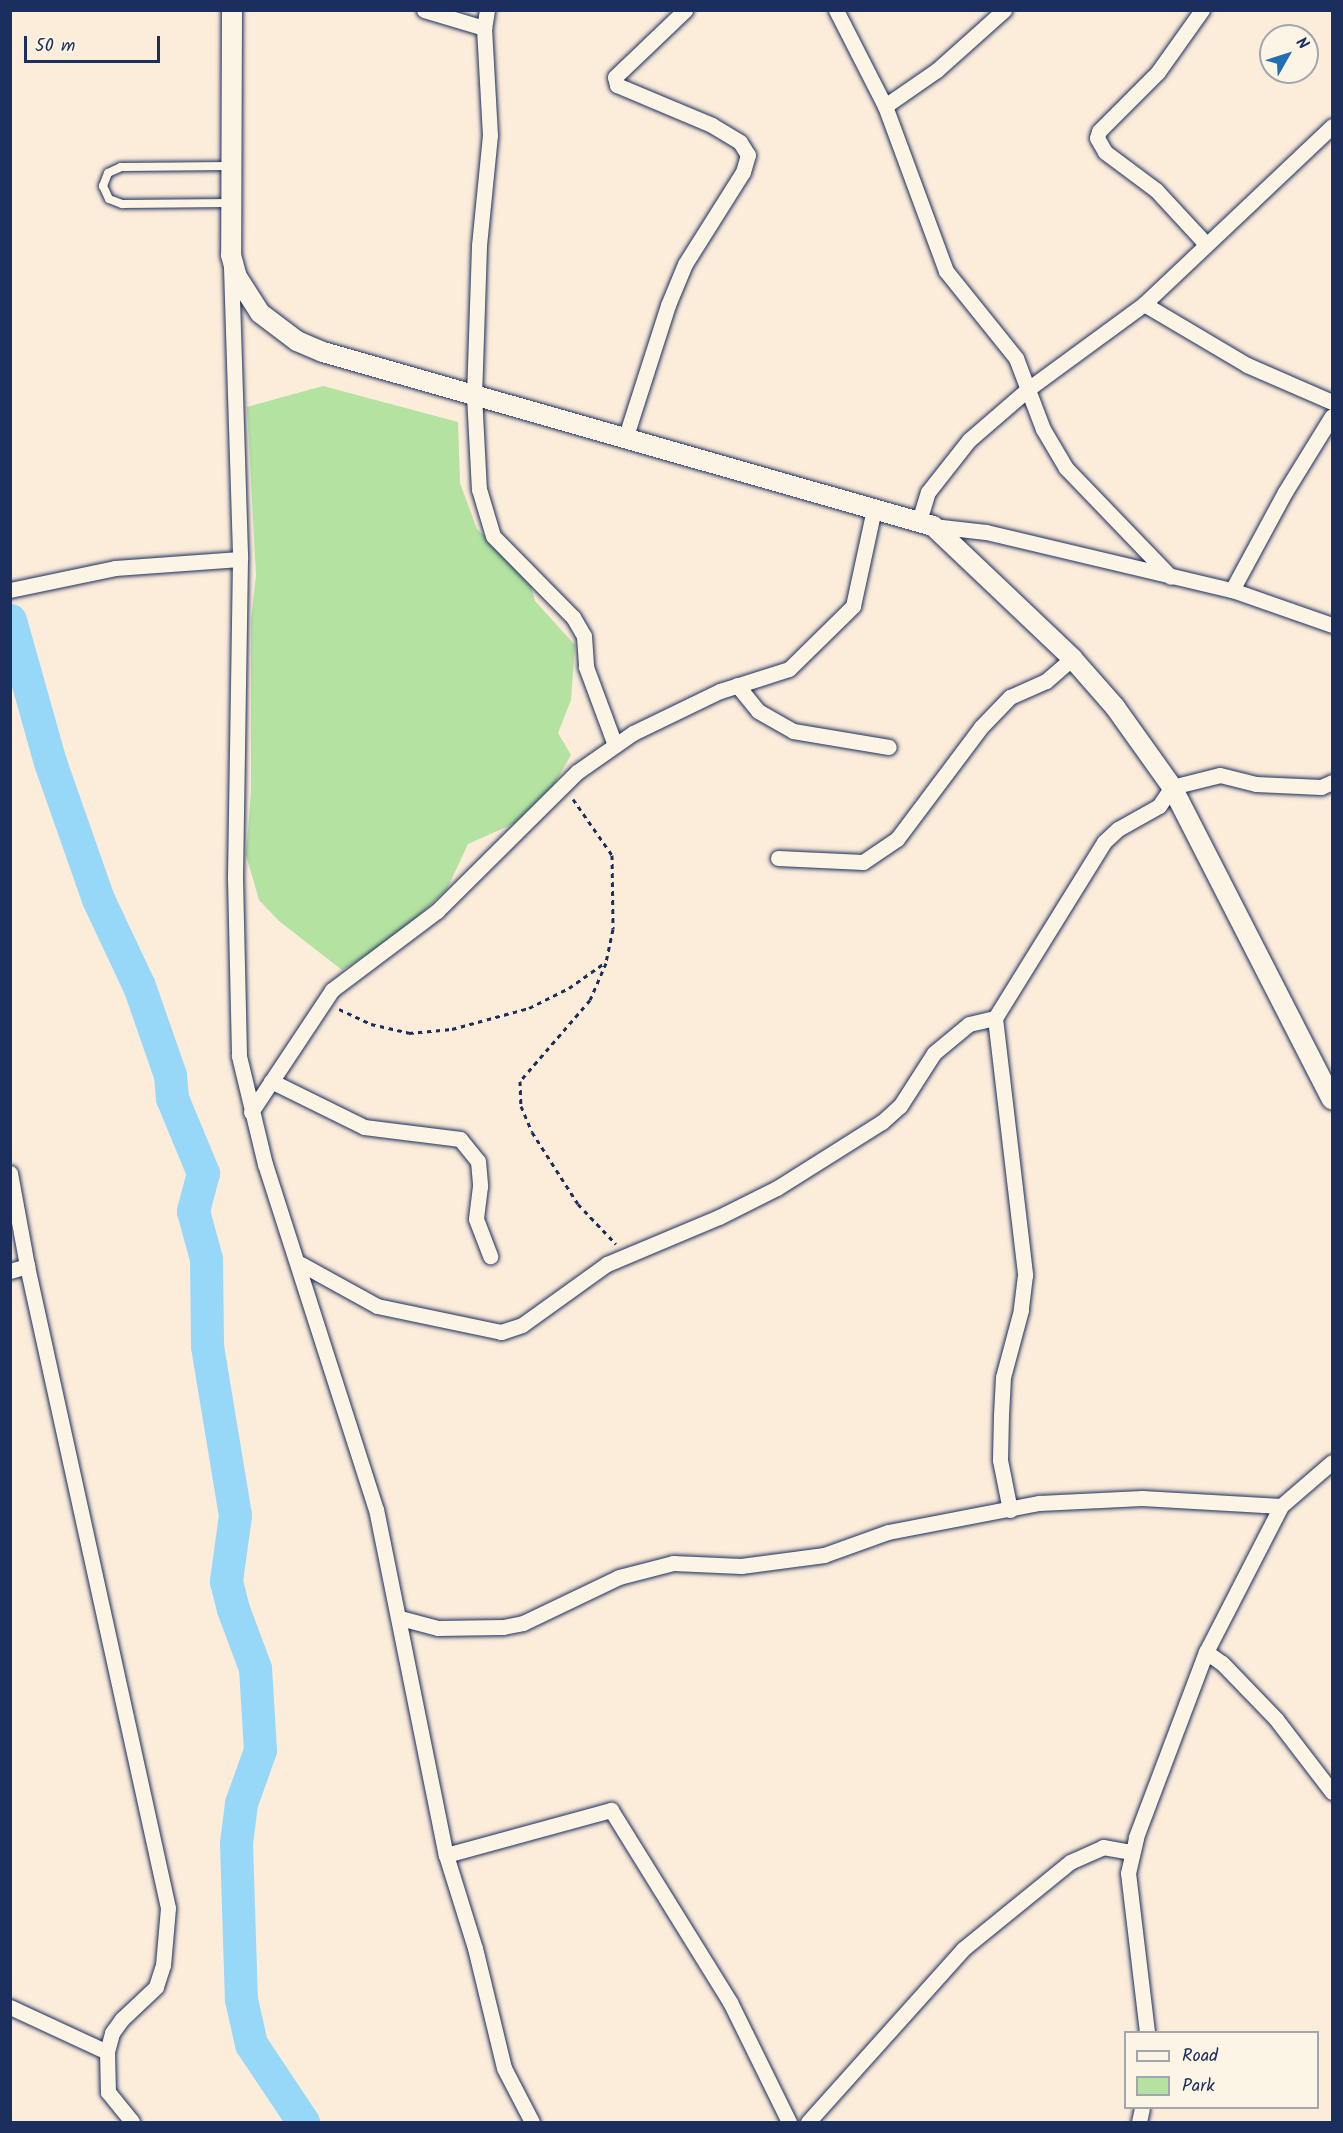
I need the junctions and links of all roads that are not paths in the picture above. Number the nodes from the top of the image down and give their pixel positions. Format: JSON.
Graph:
{"nodes":[{"id":1,"x":232,"y":10,"type":"edge"},
{"id":2,"x":424,"y":10,"type":"edge"},
{"id":3,"x":487,"y":10,"type":"edge"},
{"id":4,"x":685,"y":10,"type":"edge"},
{"id":5,"x":836,"y":10,"type":"edge"},
{"id":6,"x":1004,"y":10,"type":"edge"},
{"id":7,"x":1202,"y":10,"type":"edge"},
{"id":8,"x":484,"y":28,"type":"junction"},
{"id":9,"x":885,"y":106,"type":"junction"},
{"id":10,"x":1332,"y":126,"type":"edge"},
{"id":11,"x":230,"y":166,"type":"junction"},
{"id":12,"x":230,"y":203,"type":"junction"},
{"id":13,"x":1206,"y":244,"type":"junction"},
{"id":14,"x":231,"y":255,"type":"junction"},
{"id":15,"x":1144,"y":304,"type":"junction"},
{"id":16,"x":1028,"y":389,"type":"junction"},
{"id":17,"x":474,"y":395,"type":"junction"},
{"id":18,"x":1332,"y":402,"type":"edge"},
{"id":19,"x":1332,"y":416,"type":"edge"},
{"id":20,"x":625,"y":439,"type":"junction"},
{"id":21,"x":874,"y":509,"type":"junction"},
{"id":22,"x":926,"y":524,"type":"junction"},
{"id":23,"x":240,"y":559,"type":"junction"},
{"id":24,"x":1171,"y":577,"type":"junction"},
{"id":25,"x":10,"y":590,"type":"edge"},
{"id":26,"x":1232,"y":590,"type":"junction"},
{"id":27,"x":1332,"y":625,"type":"edge"},
{"id":28,"x":1072,"y":658,"type":"junction"},
{"id":29,"x":737,"y":685,"type":"junction"},
{"id":30,"x":615,"y":745,"type":"junction"},
{"id":31,"x":888,"y":747,"type":"dead end"},
{"id":32,"x":1332,"y":782,"type":"edge"},
{"id":33,"x":1172,"y":787,"type":"junction"},
{"id":34,"x":778,"y":858,"type":"dead end"},
{"id":35,"x":996,"y":1018,"type":"junction"},
{"id":36,"x":271,"y":1081,"type":"junction"},
{"id":37,"x":1332,"y":1098,"type":"edge"},
{"id":38,"x":251,"y":1112,"type":"junction"},
{"id":39,"x":10,"y":1173,"type":"edge"},
{"id":40,"x":490,"y":1256,"type":"dead end"},
{"id":41,"x":301,"y":1264,"type":"junction"},
{"id":42,"x":27,"y":1266,"type":"junction"},
{"id":43,"x":10,"y":1271,"type":"edge"},
{"id":44,"x":1332,"y":1462,"type":"edge"},
{"id":45,"x":1281,"y":1506,"type":"junction"},
{"id":46,"x":1010,"y":1510,"type":"junction"},
{"id":47,"x":400,"y":1618,"type":"junction"},
{"id":48,"x":1206,"y":1652,"type":"junction"},
{"id":49,"x":1332,"y":1792,"type":"edge"},
{"id":50,"x":1131,"y":1852,"type":"junction"},
{"id":51,"x":446,"y":1855,"type":"junction"},
{"id":52,"x":10,"y":2007,"type":"edge"},
{"id":53,"x":1147,"y":2031,"type":"edge"},
{"id":54,"x":106,"y":2052,"type":"junction"},
{"id":55,"x":132,"y":2122,"type":"edge"},
{"id":56,"x":532,"y":2122,"type":"edge"},
{"id":57,"x":789,"y":2122,"type":"edge"},
{"id":58,"x":808,"y":2122,"type":"edge"}],
"edges":[{"from":1,"to":11,"type":"street"},
{"from":2,"to":8,"type":"street"},
{"from":3,"to":8,"type":"street"},
{"from":4,"to":20,"type":"street"},
{"from":5,"to":9,"type":"street"},
{"from":6,"to":9,"type":"street"},
{"from":7,"to":13,"type":"street"},
{"from":8,"to":17,"type":"street"},
{"from":9,"to":16,"type":"street"},
{"from":10,"to":13,"type":"street"},
{"from":11,"to":12,"type":"street"},
{"from":11,"to":12,"type":"lane"},
{"from":12,"to":14,"type":"street"},
{"from":13,"to":15,"type":"street"},
{"from":14,"to":17,"type":"street"},
{"from":14,"to":23,"type":"street"},
{"from":15,"to":16,"type":"street"},
{"from":15,"to":18,"type":"street"},
{"from":16,"to":22,"type":"street"},
{"from":16,"to":24,"type":"street"},
{"from":17,"to":20,"type":"street"},
{"from":17,"to":30,"type":"street"},
{"from":19,"to":26,"type":"street"},
{"from":20,"to":21,"type":"street"},
{"from":21,"to":22,"type":"street"},
{"from":21,"to":29,"type":"street"},
{"from":22,"to":24,"type":"street"},
{"from":22,"to":28,"type":"street"},
{"from":23,"to":25,"type":"street"},
{"from":23,"to":38,"type":"street"},
{"from":24,"to":26,"type":"street"},
{"from":26,"to":27,"type":"street"},
{"from":28,"to":33,"type":"street"},
{"from":28,"to":34,"type":"street"},
{"from":29,"to":30,"type":"street"},
{"from":29,"to":31,"type":"street"},
{"from":30,"to":36,"type":"street"},
{"from":32,"to":33,"type":"street"},
{"from":33,"to":35,"type":"street"},
{"from":33,"to":37,"type":"street"},
{"from":35,"to":41,"type":"street"},
{"from":35,"to":46,"type":"street"},
{"from":36,"to":38,"type":"street"},
{"from":36,"to":40,"type":"street"},
{"from":38,"to":41,"type":"street"},
{"from":39,"to":42,"type":"street"},
{"from":41,"to":47,"type":"street"},
{"from":42,"to":43,"type":"street"},
{"from":42,"to":54,"type":"street"},
{"from":44,"to":45,"type":"street"},
{"from":45,"to":46,"type":"street"},
{"from":45,"to":48,"type":"street"},
{"from":46,"to":47,"type":"street"},
{"from":47,"to":51,"type":"street"},
{"from":48,"to":49,"type":"street"},
{"from":48,"to":50,"type":"street"},
{"from":50,"to":53,"type":"street"},
{"from":50,"to":58,"type":"street"},
{"from":51,"to":56,"type":"street"},
{"from":51,"to":57,"type":"street"},
{"from":52,"to":54,"type":"street"},
{"from":54,"to":55,"type":"street"}]}
